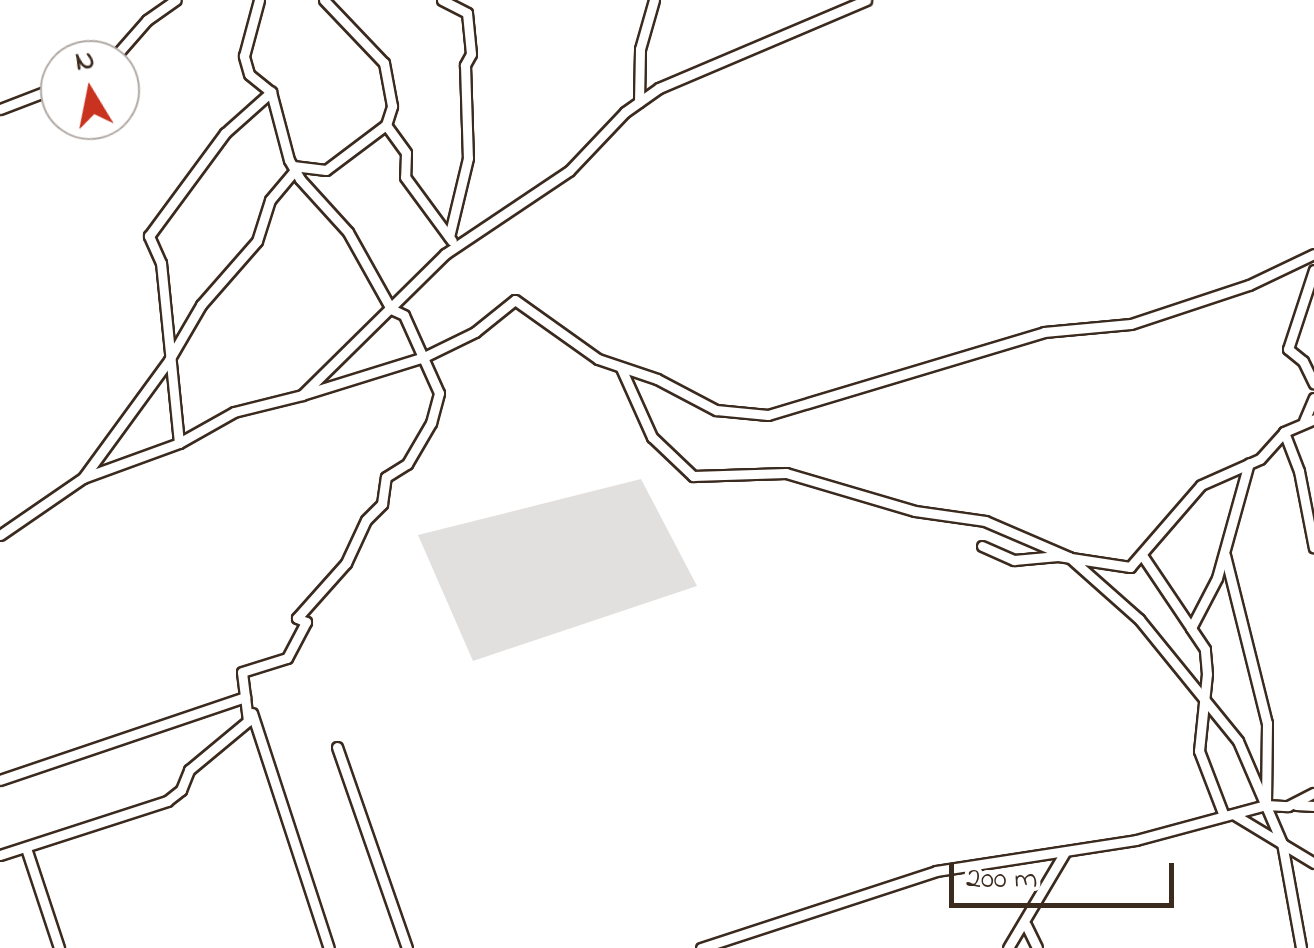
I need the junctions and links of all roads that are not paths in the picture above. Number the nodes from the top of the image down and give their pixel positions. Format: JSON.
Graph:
{"nodes":[{"id":1,"x":176,"y":0,"type":"edge"},
{"id":2,"x":260,"y":0,"type":"edge"},
{"id":3,"x":324,"y":0,"type":"edge"},
{"id":4,"x":442,"y":0,"type":"edge"},
{"id":5,"x":654,"y":0,"type":"edge"},
{"id":6,"x":866,"y":0,"type":"edge"},
{"id":7,"x":130,"y":40,"type":"edge"},
{"id":8,"x":271,"y":92,"type":"junction"},
{"id":9,"x":40,"y":94,"type":"edge"},
{"id":10,"x":639,"y":102,"type":"junction"},
{"id":11,"x":0,"y":109,"type":"edge"},
{"id":12,"x":386,"y":125,"type":"junction"},
{"id":13,"x":294,"y":168,"type":"junction"},
{"id":14,"x":449,"y":237,"type":"junction"},
{"id":15,"x":456,"y":247,"type":"junction"},
{"id":16,"x":1314,"y":254,"type":"edge"},
{"id":17,"x":1314,"y":270,"type":"edge"},
{"id":18,"x":391,"y":308,"type":"junction"},
{"id":19,"x":424,"y":357,"type":"junction"},
{"id":20,"x":169,"y":360,"type":"junction"},
{"id":21,"x":621,"y":368,"type":"junction"},
{"id":22,"x":1314,"y":384,"type":"edge"},
{"id":23,"x":302,"y":395,"type":"junction"},
{"id":24,"x":1314,"y":398,"type":"edge"},
{"id":25,"x":1309,"y":420,"type":"edge"},
{"id":26,"x":1284,"y":432,"type":"junction"},
{"id":27,"x":178,"y":443,"type":"junction"},
{"id":28,"x":1250,"y":463,"type":"junction"},
{"id":29,"x":83,"y":478,"type":"junction"},
{"id":30,"x":0,"y":535,"type":"edge"},
{"id":31,"x":982,"y":546,"type":"dead end"},
{"id":32,"x":1314,"y":548,"type":"edge"},
{"id":33,"x":1225,"y":552,"type":"junction"},
{"id":34,"x":1142,"y":555,"type":"junction"},
{"id":35,"x":1069,"y":558,"type":"junction"},
{"id":36,"x":1191,"y":628,"type":"junction"},
{"id":37,"x":235,"y":668,"type":"dead end"},
{"id":38,"x":1202,"y":695,"type":"junction"},
{"id":39,"x":246,"y":698,"type":"junction"},
{"id":40,"x":337,"y":747,"type":"dead end"},
{"id":41,"x":0,"y":780,"type":"edge"},
{"id":42,"x":1314,"y":793,"type":"edge"},
{"id":43,"x":1266,"y":805,"type":"junction"},
{"id":44,"x":1288,"y":806,"type":"junction"},
{"id":45,"x":1314,"y":806,"type":"edge"},
{"id":46,"x":1228,"y":815,"type":"junction"},
{"id":47,"x":1282,"y":843,"type":"junction"},
{"id":48,"x":27,"y":851,"type":"junction"},
{"id":49,"x":1065,"y":852,"type":"junction"},
{"id":50,"x":0,"y":854,"type":"edge"},
{"id":51,"x":1314,"y":863,"type":"edge"},
{"id":52,"x":1026,"y":924,"type":"junction"},
{"id":53,"x":59,"y":948,"type":"edge"},
{"id":54,"x":329,"y":948,"type":"edge"},
{"id":55,"x":407,"y":948,"type":"edge"},
{"id":56,"x":701,"y":948,"type":"edge"},
{"id":57,"x":1008,"y":948,"type":"edge"},
{"id":58,"x":1037,"y":948,"type":"edge"},
{"id":59,"x":1301,"y":948,"type":"edge"}],
"edges":[{"from":1,"to":7,"type":"street"},
{"from":2,"to":8,"type":"street"},
{"from":3,"to":12,"type":"street"},
{"from":4,"to":14,"type":"street"},
{"from":5,"to":10,"type":"street"},
{"from":6,"to":10,"type":"street"},
{"from":8,"to":13,"type":"street"},
{"from":8,"to":20,"type":"street"},
{"from":9,"to":11,"type":"street"},
{"from":10,"to":15,"type":"street"},
{"from":12,"to":13,"type":"street"},
{"from":12,"to":14,"type":"street"},
{"from":13,"to":18,"type":"street"},
{"from":13,"to":20,"type":"street"},
{"from":14,"to":15,"type":"street"},
{"from":15,"to":18,"type":"street"},
{"from":16,"to":21,"type":"street"},
{"from":17,"to":22,"type":"street"},
{"from":18,"to":19,"type":"street"},
{"from":18,"to":23,"type":"street"},
{"from":19,"to":21,"type":"street"},
{"from":19,"to":23,"type":"street"},
{"from":19,"to":39,"type":"street"},
{"from":20,"to":27,"type":"street"},
{"from":20,"to":29,"type":"street"},
{"from":21,"to":35,"type":"street"},
{"from":23,"to":27,"type":"street"},
{"from":24,"to":25,"type":"street"},
{"from":25,"to":26,"type":"street"},
{"from":26,"to":28,"type":"street"},
{"from":26,"to":32,"type":"street"},
{"from":27,"to":29,"type":"street"},
{"from":28,"to":33,"type":"street"},
{"from":28,"to":34,"type":"street"},
{"from":29,"to":30,"type":"street"},
{"from":31,"to":35,"type":"street"},
{"from":33,"to":36,"type":"street"},
{"from":33,"to":43,"type":"street"},
{"from":34,"to":35,"type":"street"},
{"from":34,"to":36,"type":"street"},
{"from":35,"to":38,"type":"street"},
{"from":36,"to":38,"type":"street"},
{"from":37,"to":39,"type":"street"},
{"from":38,"to":43,"type":"street"},
{"from":38,"to":46,"type":"street"},
{"from":39,"to":41,"type":"street"},
{"from":39,"to":48,"type":"street"},
{"from":39,"to":54,"type":"street"},
{"from":40,"to":55,"type":"street"},
{"from":42,"to":44,"type":"street"},
{"from":43,"to":44,"type":"street"},
{"from":43,"to":46,"type":"street"},
{"from":43,"to":47,"type":"street"},
{"from":44,"to":45,"type":"street"},
{"from":46,"to":47,"type":"street"},
{"from":46,"to":49,"type":"street"},
{"from":47,"to":51,"type":"street"},
{"from":47,"to":59,"type":"street"},
{"from":48,"to":50,"type":"street"},
{"from":48,"to":53,"type":"street"},
{"from":49,"to":52,"type":"street"},
{"from":49,"to":56,"type":"street"},
{"from":52,"to":57,"type":"street"},
{"from":52,"to":58,"type":"street"}]}
